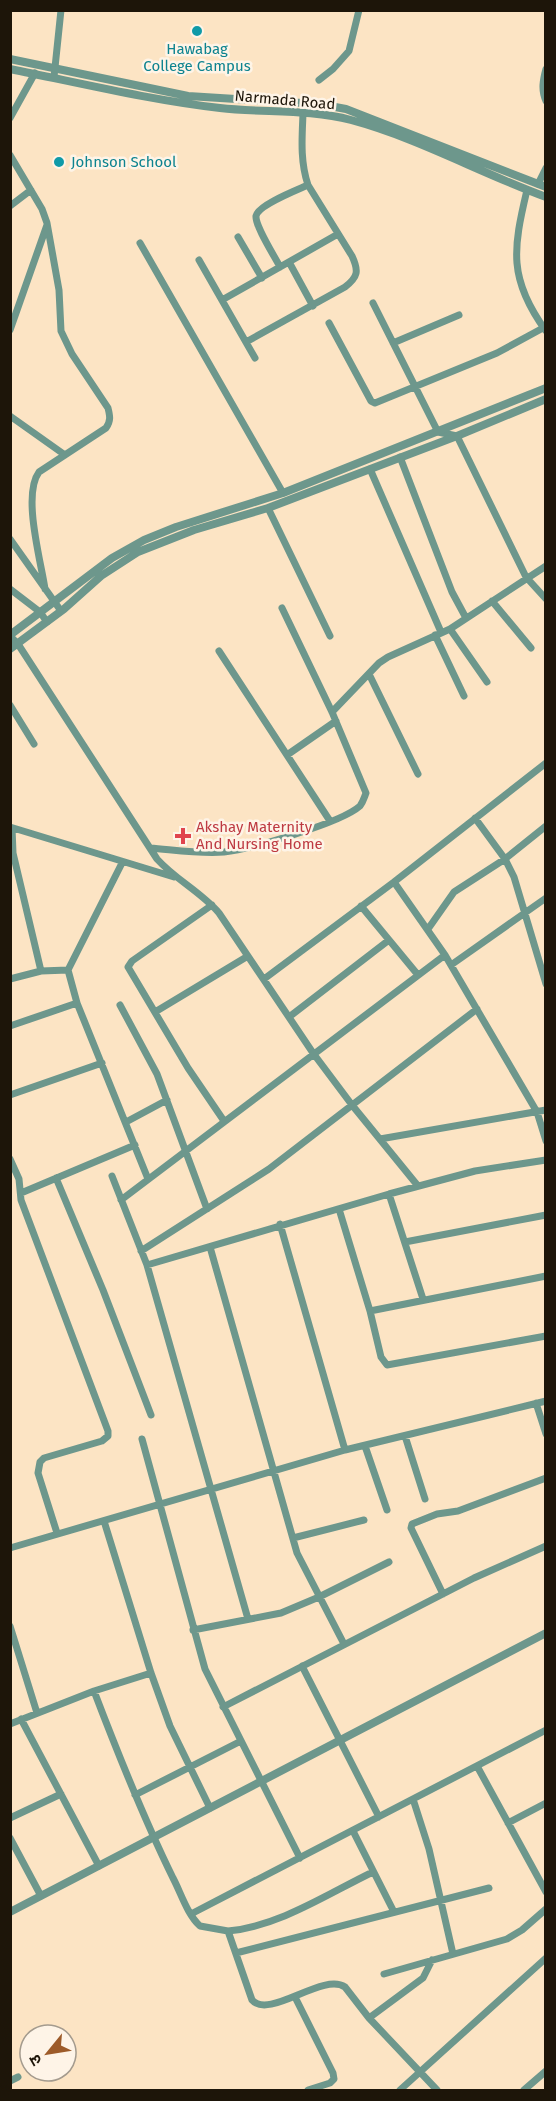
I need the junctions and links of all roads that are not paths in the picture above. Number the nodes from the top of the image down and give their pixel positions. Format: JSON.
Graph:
{"nodes":[{"id":1,"x":61,"y":10,"type":"edge"},
{"id":2,"x":358,"y":10,"type":"edge"},
{"id":3,"x":10,"y":59,"type":"edge"},
{"id":4,"x":55,"y":68,"type":"junction"},
{"id":5,"x":10,"y":69,"type":"edge"},
{"id":6,"x":546,"y":69,"type":"edge"},
{"id":7,"x":35,"y":74,"type":"junction"},
{"id":8,"x":54,"y":77,"type":"junction"},
{"id":9,"x":319,"y":80,"type":"dead end"},
{"id":10,"x":546,"y":101,"type":"edge"},
{"id":11,"x":303,"y":114,"type":"junction"},
{"id":12,"x":10,"y":118,"type":"edge"},
{"id":13,"x":10,"y":155,"type":"edge"},
{"id":14,"x":546,"y":168,"type":"edge"},
{"id":15,"x":308,"y":185,"type":"junction"},
{"id":16,"x":542,"y":185,"type":"edge"},
{"id":17,"x":32,"y":190,"type":"junction"},
{"id":18,"x":527,"y":190,"type":"junction"},
{"id":19,"x":546,"y":196,"type":"edge"},
{"id":20,"x":10,"y":206,"type":"edge"},
{"id":21,"x":47,"y":223,"type":"junction"},
{"id":22,"x":338,"y":234,"type":"junction"},
{"id":23,"x":238,"y":237,"type":"dead end"},
{"id":24,"x":140,"y":243,"type":"dead end"},
{"id":25,"x":199,"y":260,"type":"dead end"},
{"id":26,"x":289,"y":262,"type":"junction"},
{"id":27,"x":280,"y":267,"type":"junction"},
{"id":28,"x":262,"y":278,"type":"junction"},
{"id":29,"x":222,"y":300,"type":"junction"},
{"id":30,"x":373,"y":303,"type":"dead end"},
{"id":31,"x":313,"y":306,"type":"junction"},
{"id":32,"x":459,"y":315,"type":"dead end"},
{"id":33,"x":329,"y":323,"type":"dead end"},
{"id":34,"x":10,"y":330,"type":"edge"},
{"id":35,"x":544,"y":330,"type":"edge"},
{"id":36,"x":246,"y":342,"type":"junction"},
{"id":37,"x":393,"y":343,"type":"junction"},
{"id":38,"x":255,"y":358,"type":"dead end"},
{"id":39,"x":415,"y":387,"type":"junction"},
{"id":40,"x":546,"y":388,"type":"edge"},
{"id":41,"x":546,"y":399,"type":"edge"},
{"id":42,"x":10,"y":416,"type":"edge"},
{"id":43,"x":438,"y":432,"type":"junction"},
{"id":44,"x":458,"y":436,"type":"junction"},
{"id":45,"x":65,"y":455,"type":"junction"},
{"id":46,"x":400,"y":457,"type":"junction"},
{"id":47,"x":370,"y":469,"type":"junction"},
{"id":48,"x":284,"y":493,"type":"junction"},
{"id":49,"x":268,"y":508,"type":"junction"},
{"id":50,"x":10,"y":538,"type":"edge"},
{"id":51,"x":546,"y":566,"type":"edge"},
{"id":52,"x":526,"y":577,"type":"junction"},
{"id":53,"x":10,"y":589,"type":"edge"},
{"id":54,"x":45,"y":589,"type":"junction"},
{"id":55,"x":546,"y":599,"type":"edge"},
{"id":56,"x":492,"y":601,"type":"junction"},
{"id":57,"x":54,"y":602,"type":"junction"},
{"id":58,"x":282,"y":608,"type":"dead end"},
{"id":59,"x":61,"y":611,"type":"junction"},
{"id":60,"x":40,"y":612,"type":"junction"},
{"id":61,"x":466,"y":618,"type":"junction"},
{"id":62,"x":47,"y":622,"type":"junction"},
{"id":63,"x":450,"y":628,"type":"junction"},
{"id":64,"x":438,"y":633,"type":"junction"},
{"id":65,"x":10,"y":636,"type":"edge"},
{"id":66,"x":330,"y":636,"type":"dead end"},
{"id":67,"x":14,"y":647,"type":"edge"},
{"id":68,"x":531,"y":648,"type":"dead end"},
{"id":69,"x":219,"y":651,"type":"dead end"},
{"id":70,"x":369,"y":674,"type":"junction"},
{"id":71,"x":487,"y":682,"type":"dead end"},
{"id":72,"x":464,"y":696,"type":"dead end"},
{"id":73,"x":10,"y":705,"type":"edge"},
{"id":74,"x":333,"y":712,"type":"junction"},
{"id":75,"x":336,"y":721,"type":"junction"},
{"id":76,"x":34,"y":744,"type":"dead end"},
{"id":77,"x":287,"y":755,"type":"junction"},
{"id":78,"x":546,"y":763,"type":"edge"},
{"id":79,"x":418,"y":774,"type":"dead end"},
{"id":80,"x":475,"y":818,"type":"junction"},
{"id":81,"x":330,"y":821,"type":"junction"},
{"id":82,"x":546,"y":826,"type":"edge"},
{"id":83,"x":11,"y":827,"type":"edge"},
{"id":84,"x":150,"y":848,"type":"junction"},
{"id":85,"x":505,"y":859,"type":"junction"},
{"id":86,"x":122,"y":863,"type":"junction"},
{"id":87,"x":176,"y":878,"type":"junction"},
{"id":88,"x":394,"y":882,"type":"junction"},
{"id":89,"x":546,"y":898,"type":"edge"},
{"id":90,"x":212,"y":905,"type":"junction"},
{"id":91,"x":361,"y":906,"type":"junction"},
{"id":92,"x":526,"y":913,"type":"junction"},
{"id":93,"x":428,"y":929,"type":"junction"},
{"id":94,"x":389,"y":940,"type":"junction"},
{"id":95,"x":445,"y":955,"type":"junction"},
{"id":96,"x":248,"y":956,"type":"junction"},
{"id":97,"x":451,"y":965,"type":"junction"},
{"id":98,"x":68,"y":970,"type":"junction"},
{"id":99,"x":41,"y":971,"type":"junction"},
{"id":100,"x":418,"y":975,"type":"junction"},
{"id":101,"x":10,"y":979,"type":"edge"},
{"id":102,"x":264,"y":980,"type":"junction"},
{"id":103,"x":546,"y":984,"type":"edge"},
{"id":104,"x":77,"y":1003,"type":"junction"},
{"id":105,"x":120,"y":1005,"type":"dead end"},
{"id":106,"x":477,"y":1010,"type":"junction"},
{"id":107,"x":154,"y":1012,"type":"junction"},
{"id":108,"x":289,"y":1017,"type":"junction"},
{"id":109,"x":10,"y":1026,"type":"edge"},
{"id":110,"x":314,"y":1053,"type":"junction"},
{"id":111,"x":102,"y":1063,"type":"junction"},
{"id":112,"x":10,"y":1095,"type":"edge"},
{"id":113,"x":167,"y":1100,"type":"junction"},
{"id":114,"x":352,"y":1105,"type":"junction"},
{"id":115,"x":546,"y":1110,"type":"edge"},
{"id":116,"x":537,"y":1112,"type":"junction"},
{"id":117,"x":224,"y":1121,"type":"junction"},
{"id":118,"x":126,"y":1122,"type":"junction"},
{"id":119,"x":380,"y":1139,"type":"junction"},
{"id":120,"x":546,"y":1141,"type":"edge"},
{"id":121,"x":135,"y":1145,"type":"junction"},
{"id":122,"x":185,"y":1152,"type":"junction"},
{"id":123,"x":10,"y":1159,"type":"edge"},
{"id":124,"x":546,"y":1160,"type":"edge"},
{"id":125,"x":112,"y":1176,"type":"dead end"},
{"id":126,"x":56,"y":1178,"type":"junction"},
{"id":127,"x":148,"y":1179,"type":"junction"},
{"id":128,"x":418,"y":1186,"type":"junction"},
{"id":129,"x":21,"y":1193,"type":"junction"},
{"id":130,"x":389,"y":1194,"type":"junction"},
{"id":131,"x":121,"y":1200,"type":"junction"},
{"id":132,"x":207,"y":1209,"type":"junction"},
{"id":133,"x":339,"y":1209,"type":"junction"},
{"id":134,"x":546,"y":1215,"type":"edge"},
{"id":135,"x":280,"y":1224,"type":"junction"},
{"id":136,"x":405,"y":1242,"type":"junction"},
{"id":137,"x":210,"y":1247,"type":"junction"},
{"id":138,"x":141,"y":1251,"type":"junction"},
{"id":139,"x":147,"y":1265,"type":"junction"},
{"id":140,"x":546,"y":1276,"type":"edge"},
{"id":141,"x":423,"y":1299,"type":"junction"},
{"id":142,"x":370,"y":1311,"type":"junction"},
{"id":143,"x":546,"y":1336,"type":"edge"},
{"id":144,"x":546,"y":1401,"type":"edge"},
{"id":145,"x":536,"y":1403,"type":"junction"},
{"id":146,"x":151,"y":1415,"type":"dead end"},
{"id":147,"x":546,"y":1434,"type":"edge"},
{"id":148,"x":405,"y":1436,"type":"junction"},
{"id":149,"x":142,"y":1439,"type":"dead end"},
{"id":150,"x":365,"y":1446,"type":"junction"},
{"id":151,"x":345,"y":1450,"type":"junction"},
{"id":152,"x":274,"y":1471,"type":"junction"},
{"id":153,"x":546,"y":1478,"type":"edge"},
{"id":154,"x":210,"y":1489,"type":"junction"},
{"id":155,"x":425,"y":1499,"type":"dead end"},
{"id":156,"x":160,"y":1503,"type":"junction"},
{"id":157,"x":387,"y":1510,"type":"dead end"},
{"id":158,"x":364,"y":1520,"type":"dead end"},
{"id":159,"x":104,"y":1521,"type":"junction"},
{"id":160,"x":57,"y":1533,"type":"junction"},
{"id":161,"x":293,"y":1538,"type":"junction"},
{"id":162,"x":546,"y":1546,"type":"edge"},
{"id":163,"x":10,"y":1548,"type":"edge"},
{"id":164,"x":389,"y":1562,"type":"dead end"},
{"id":165,"x":443,"y":1594,"type":"junction"},
{"id":166,"x":319,"y":1597,"type":"junction"},
{"id":167,"x":248,"y":1619,"type":"junction"},
{"id":168,"x":10,"y":1626,"type":"edge"},
{"id":169,"x":193,"y":1630,"type":"junction"},
{"id":170,"x":546,"y":1633,"type":"edge"},
{"id":171,"x":344,"y":1644,"type":"junction"},
{"id":172,"x":302,"y":1666,"type":"junction"},
{"id":173,"x":151,"y":1673,"type":"junction"},
{"id":174,"x":93,"y":1691,"type":"junction"},
{"id":175,"x":223,"y":1707,"type":"junction"},
{"id":176,"x":37,"y":1713,"type":"junction"},
{"id":177,"x":21,"y":1719,"type":"junction"},
{"id":178,"x":10,"y":1724,"type":"edge"},
{"id":179,"x":546,"y":1730,"type":"edge"},
{"id":180,"x":241,"y":1741,"type":"junction"},
{"id":181,"x":339,"y":1741,"type":"junction"},
{"id":182,"x":477,"y":1766,"type":"junction"},
{"id":183,"x":190,"y":1768,"type":"junction"},
{"id":184,"x":261,"y":1782,"type":"junction"},
{"id":185,"x":61,"y":1794,"type":"junction"},
{"id":186,"x":135,"y":1795,"type":"junction"},
{"id":187,"x":413,"y":1799,"type":"junction"},
{"id":188,"x":546,"y":1803,"type":"edge"},
{"id":189,"x":210,"y":1808,"type":"junction"},
{"id":190,"x":379,"y":1817,"type":"junction"},
{"id":191,"x":10,"y":1818,"type":"edge"},
{"id":192,"x":508,"y":1822,"type":"junction"},
{"id":193,"x":353,"y":1831,"type":"junction"},
{"id":194,"x":10,"y":1838,"type":"edge"},
{"id":195,"x":153,"y":1838,"type":"junction"},
{"id":196,"x":300,"y":1858,"type":"junction"},
{"id":197,"x":99,"y":1866,"type":"junction"},
{"id":198,"x":373,"y":1872,"type":"junction"},
{"id":199,"x":489,"y":1888,"type":"dead end"},
{"id":200,"x":546,"y":1892,"type":"edge"},
{"id":201,"x":41,"y":1896,"type":"junction"},
{"id":202,"x":442,"y":1901,"type":"junction"},
{"id":203,"x":546,"y":1910,"type":"edge"},
{"id":204,"x":10,"y":1912,"type":"edge"},
{"id":205,"x":394,"y":1912,"type":"junction"},
{"id":206,"x":191,"y":1914,"type":"junction"},
{"id":207,"x":228,"y":1931,"type":"junction"},
{"id":208,"x":236,"y":1953,"type":"junction"},
{"id":209,"x":453,"y":1954,"type":"junction"},
{"id":210,"x":546,"y":1958,"type":"edge"},
{"id":211,"x":432,"y":1960,"type":"junction"},
{"id":212,"x":384,"y":1974,"type":"dead end"},
{"id":213,"x":295,"y":1997,"type":"junction"},
{"id":214,"x":369,"y":2018,"type":"junction"},
{"id":215,"x":418,"y":2072,"type":"junction"},
{"id":216,"x":546,"y":2072,"type":"edge"},
{"id":217,"x":308,"y":2091,"type":"edge"},
{"id":218,"x":400,"y":2091,"type":"edge"},
{"id":219,"x":437,"y":2091,"type":"edge"},
{"id":220,"x":524,"y":2091,"type":"edge"}],
"edges":[{"from":1,"to":4,"type":"street"},
{"from":2,"to":9,"type":"street"},
{"from":3,"to":4,"type":"street"},
{"from":4,"to":8,"type":"street"},
{"from":4,"to":16,"type":"street"},
{"from":5,"to":7,"type":"street","name":"Narmada Road"},
{"from":6,"to":10,"type":"street"},
{"from":7,"to":8,"type":"street","name":"Narmada Road"},
{"from":7,"to":12,"type":"street"},
{"from":8,"to":11,"type":"street","name":"Narmada Road"},
{"from":11,"to":15,"type":"street"},
{"from":11,"to":18,"type":"street","name":"Narmada Road"},
{"from":13,"to":17,"type":"street"},
{"from":14,"to":16,"type":"street"},
{"from":15,"to":22,"type":"street"},
{"from":15,"to":27,"type":"street"},
{"from":17,"to":20,"type":"street"},
{"from":17,"to":21,"type":"street"},
{"from":18,"to":19,"type":"street","name":"Narmada Road"},
{"from":18,"to":35,"type":"street"},
{"from":21,"to":34,"type":"street"},
{"from":21,"to":45,"type":"street"},
{"from":22,"to":26,"type":"street"},
{"from":22,"to":31,"type":"street"},
{"from":23,"to":28,"type":"street"},
{"from":24,"to":48,"type":"street"},
{"from":25,"to":29,"type":"street"},
{"from":26,"to":27,"type":"street"},
{"from":26,"to":31,"type":"street"},
{"from":27,"to":28,"type":"street"},
{"from":28,"to":29,"type":"street"},
{"from":29,"to":36,"type":"street"},
{"from":30,"to":37,"type":"street"},
{"from":31,"to":36,"type":"street"},
{"from":32,"to":37,"type":"street"},
{"from":33,"to":39,"type":"street"},
{"from":35,"to":39,"type":"street"},
{"from":36,"to":38,"type":"street"},
{"from":37,"to":39,"type":"street"},
{"from":39,"to":43,"type":"street"},
{"from":40,"to":43,"type":"street"},
{"from":41,"to":44,"type":"street"},
{"from":42,"to":45,"type":"street"},
{"from":43,"to":44,"type":"street"},
{"from":43,"to":48,"type":"street"},
{"from":44,"to":46,"type":"street"},
{"from":44,"to":52,"type":"street"},
{"from":45,"to":54,"type":"street"},
{"from":46,"to":47,"type":"street"},
{"from":46,"to":61,"type":"street"},
{"from":47,"to":49,"type":"street"},
{"from":47,"to":64,"type":"street"},
{"from":48,"to":57,"type":"street"},
{"from":49,"to":59,"type":"street"},
{"from":49,"to":66,"type":"street"},
{"from":50,"to":54,"type":"street"},
{"from":51,"to":52,"type":"street"},
{"from":52,"to":55,"type":"street"},
{"from":52,"to":56,"type":"street"},
{"from":53,"to":60,"type":"street"},
{"from":54,"to":57,"type":"street"},
{"from":56,"to":61,"type":"street"},
{"from":56,"to":68,"type":"street"},
{"from":57,"to":59,"type":"street"},
{"from":57,"to":60,"type":"street"},
{"from":58,"to":74,"type":"street"},
{"from":59,"to":62,"type":"street"},
{"from":60,"to":62,"type":"street"},
{"from":60,"to":65,"type":"street"},
{"from":61,"to":63,"type":"street"},
{"from":62,"to":67,"type":"street"},
{"from":63,"to":64,"type":"street"},
{"from":63,"to":71,"type":"street"},
{"from":64,"to":70,"type":"street"},
{"from":64,"to":72,"type":"street"},
{"from":65,"to":67,"type":"street"},
{"from":67,"to":84,"type":"street"},
{"from":69,"to":77,"type":"street"},
{"from":70,"to":74,"type":"street"},
{"from":70,"to":79,"type":"street"},
{"from":73,"to":76,"type":"street"},
{"from":74,"to":75,"type":"street"},
{"from":75,"to":77,"type":"street"},
{"from":75,"to":81,"type":"street"},
{"from":77,"to":81,"type":"street"},
{"from":78,"to":80,"type":"street"},
{"from":80,"to":85,"type":"street"},
{"from":80,"to":88,"type":"street"},
{"from":81,"to":84,"type":"street"},
{"from":82,"to":85,"type":"street"},
{"from":83,"to":86,"type":"street"},
{"from":83,"to":99,"type":"street"},
{"from":84,"to":87,"type":"street"},
{"from":85,"to":92,"type":"street"},
{"from":85,"to":93,"type":"street"},
{"from":86,"to":87,"type":"street"},
{"from":86,"to":98,"type":"street"},
{"from":87,"to":90,"type":"street"},
{"from":88,"to":91,"type":"street"},
{"from":88,"to":93,"type":"street"},
{"from":89,"to":92,"type":"street"},
{"from":90,"to":96,"type":"street"},
{"from":90,"to":107,"type":"street"},
{"from":91,"to":94,"type":"street"},
{"from":91,"to":102,"type":"street"},
{"from":92,"to":97,"type":"street"},
{"from":92,"to":103,"type":"street"},
{"from":93,"to":95,"type":"street"},
{"from":94,"to":100,"type":"street"},
{"from":94,"to":108,"type":"street"},
{"from":95,"to":97,"type":"street"},
{"from":95,"to":100,"type":"street"},
{"from":96,"to":102,"type":"street"},
{"from":96,"to":107,"type":"street"},
{"from":97,"to":106,"type":"street"},
{"from":98,"to":99,"type":"street"},
{"from":98,"to":104,"type":"street"},
{"from":99,"to":101,"type":"street"},
{"from":100,"to":110,"type":"street"},
{"from":102,"to":108,"type":"street"},
{"from":104,"to":109,"type":"street"},
{"from":104,"to":111,"type":"street"},
{"from":105,"to":113,"type":"street"},
{"from":106,"to":114,"type":"street"},
{"from":106,"to":116,"type":"street"},
{"from":107,"to":117,"type":"street"},
{"from":108,"to":110,"type":"street"},
{"from":110,"to":114,"type":"street"},
{"from":110,"to":117,"type":"street"},
{"from":111,"to":112,"type":"street"},
{"from":111,"to":118,"type":"street"},
{"from":113,"to":118,"type":"street"},
{"from":113,"to":122,"type":"street"},
{"from":114,"to":119,"type":"street"},
{"from":114,"to":132,"type":"street"},
{"from":115,"to":116,"type":"street"},
{"from":116,"to":119,"type":"street"},
{"from":116,"to":120,"type":"street"},
{"from":117,"to":122,"type":"street"},
{"from":118,"to":121,"type":"street"},
{"from":119,"to":128,"type":"street"},
{"from":121,"to":126,"type":"street"},
{"from":121,"to":127,"type":"street"},
{"from":122,"to":127,"type":"street"},
{"from":122,"to":132,"type":"street"},
{"from":123,"to":129,"type":"street"},
{"from":124,"to":128,"type":"street"},
{"from":125,"to":131,"type":"street"},
{"from":126,"to":129,"type":"street"},
{"from":126,"to":146,"type":"street"},
{"from":127,"to":131,"type":"street"},
{"from":128,"to":130,"type":"street"},
{"from":129,"to":160,"type":"street"},
{"from":130,"to":133,"type":"street"},
{"from":130,"to":136,"type":"street"},
{"from":131,"to":138,"type":"street"},
{"from":132,"to":138,"type":"street"},
{"from":133,"to":135,"type":"street"},
{"from":133,"to":142,"type":"street"},
{"from":134,"to":136,"type":"street"},
{"from":135,"to":137,"type":"street"},
{"from":135,"to":151,"type":"street"},
{"from":136,"to":141,"type":"street"},
{"from":137,"to":139,"type":"street"},
{"from":137,"to":152,"type":"street"},
{"from":138,"to":139,"type":"street"},
{"from":139,"to":154,"type":"street"},
{"from":140,"to":141,"type":"street"},
{"from":141,"to":142,"type":"street"},
{"from":142,"to":143,"type":"street"},
{"from":144,"to":145,"type":"street"},
{"from":145,"to":147,"type":"street"},
{"from":145,"to":148,"type":"street"},
{"from":148,"to":150,"type":"street"},
{"from":148,"to":155,"type":"street"},
{"from":149,"to":156,"type":"street"},
{"from":150,"to":151,"type":"street"},
{"from":150,"to":157,"type":"street"},
{"from":151,"to":152,"type":"street"},
{"from":152,"to":154,"type":"street"},
{"from":152,"to":161,"type":"street"},
{"from":153,"to":165,"type":"street"},
{"from":154,"to":156,"type":"street"},
{"from":154,"to":167,"type":"street"},
{"from":156,"to":159,"type":"street"},
{"from":156,"to":169,"type":"street"},
{"from":158,"to":161,"type":"street"},
{"from":159,"to":160,"type":"street"},
{"from":159,"to":173,"type":"street"},
{"from":160,"to":163,"type":"street"},
{"from":161,"to":166,"type":"street"},
{"from":162,"to":165,"type":"street"},
{"from":164,"to":166,"type":"street"},
{"from":165,"to":171,"type":"street"},
{"from":166,"to":167,"type":"street"},
{"from":166,"to":171,"type":"street"},
{"from":167,"to":169,"type":"street"},
{"from":168,"to":176,"type":"street"},
{"from":169,"to":175,"type":"street"},
{"from":170,"to":181,"type":"street"},
{"from":171,"to":172,"type":"street"},
{"from":172,"to":175,"type":"street"},
{"from":172,"to":181,"type":"street"},
{"from":173,"to":174,"type":"street"},
{"from":173,"to":183,"type":"street"},
{"from":174,"to":176,"type":"street"},
{"from":174,"to":186,"type":"street"},
{"from":175,"to":180,"type":"street"},
{"from":176,"to":177,"type":"street"},
{"from":177,"to":178,"type":"street"},
{"from":177,"to":185,"type":"street"},
{"from":179,"to":182,"type":"street"},
{"from":180,"to":183,"type":"street"},
{"from":180,"to":184,"type":"street"},
{"from":181,"to":184,"type":"street"},
{"from":181,"to":190,"type":"street"},
{"from":182,"to":187,"type":"street"},
{"from":182,"to":192,"type":"street"},
{"from":183,"to":186,"type":"street"},
{"from":183,"to":189,"type":"street"},
{"from":184,"to":189,"type":"street"},
{"from":184,"to":196,"type":"street"},
{"from":185,"to":191,"type":"street"},
{"from":185,"to":197,"type":"street"},
{"from":186,"to":195,"type":"street"},
{"from":187,"to":190,"type":"street"},
{"from":187,"to":202,"type":"street"},
{"from":188,"to":192,"type":"street"},
{"from":189,"to":195,"type":"street"},
{"from":190,"to":193,"type":"street"},
{"from":192,"to":200,"type":"street"},
{"from":193,"to":196,"type":"street"},
{"from":193,"to":198,"type":"street"},
{"from":194,"to":201,"type":"street"},
{"from":195,"to":197,"type":"street"},
{"from":195,"to":206,"type":"street"},
{"from":196,"to":206,"type":"street"},
{"from":197,"to":201,"type":"street"},
{"from":198,"to":205,"type":"street"},
{"from":198,"to":207,"type":"street"},
{"from":199,"to":202,"type":"street"},
{"from":201,"to":204,"type":"street"},
{"from":202,"to":205,"type":"street"},
{"from":202,"to":209,"type":"street"},
{"from":203,"to":209,"type":"street"},
{"from":205,"to":208,"type":"street"},
{"from":206,"to":207,"type":"street"},
{"from":207,"to":208,"type":"street"},
{"from":208,"to":213,"type":"street"},
{"from":209,"to":211,"type":"street"},
{"from":210,"to":215,"type":"street"},
{"from":211,"to":212,"type":"street"},
{"from":211,"to":214,"type":"street"},
{"from":213,"to":214,"type":"street"},
{"from":213,"to":217,"type":"street"},
{"from":214,"to":215,"type":"street"},
{"from":215,"to":218,"type":"street"},
{"from":215,"to":219,"type":"street"},
{"from":216,"to":220,"type":"street"}]}
